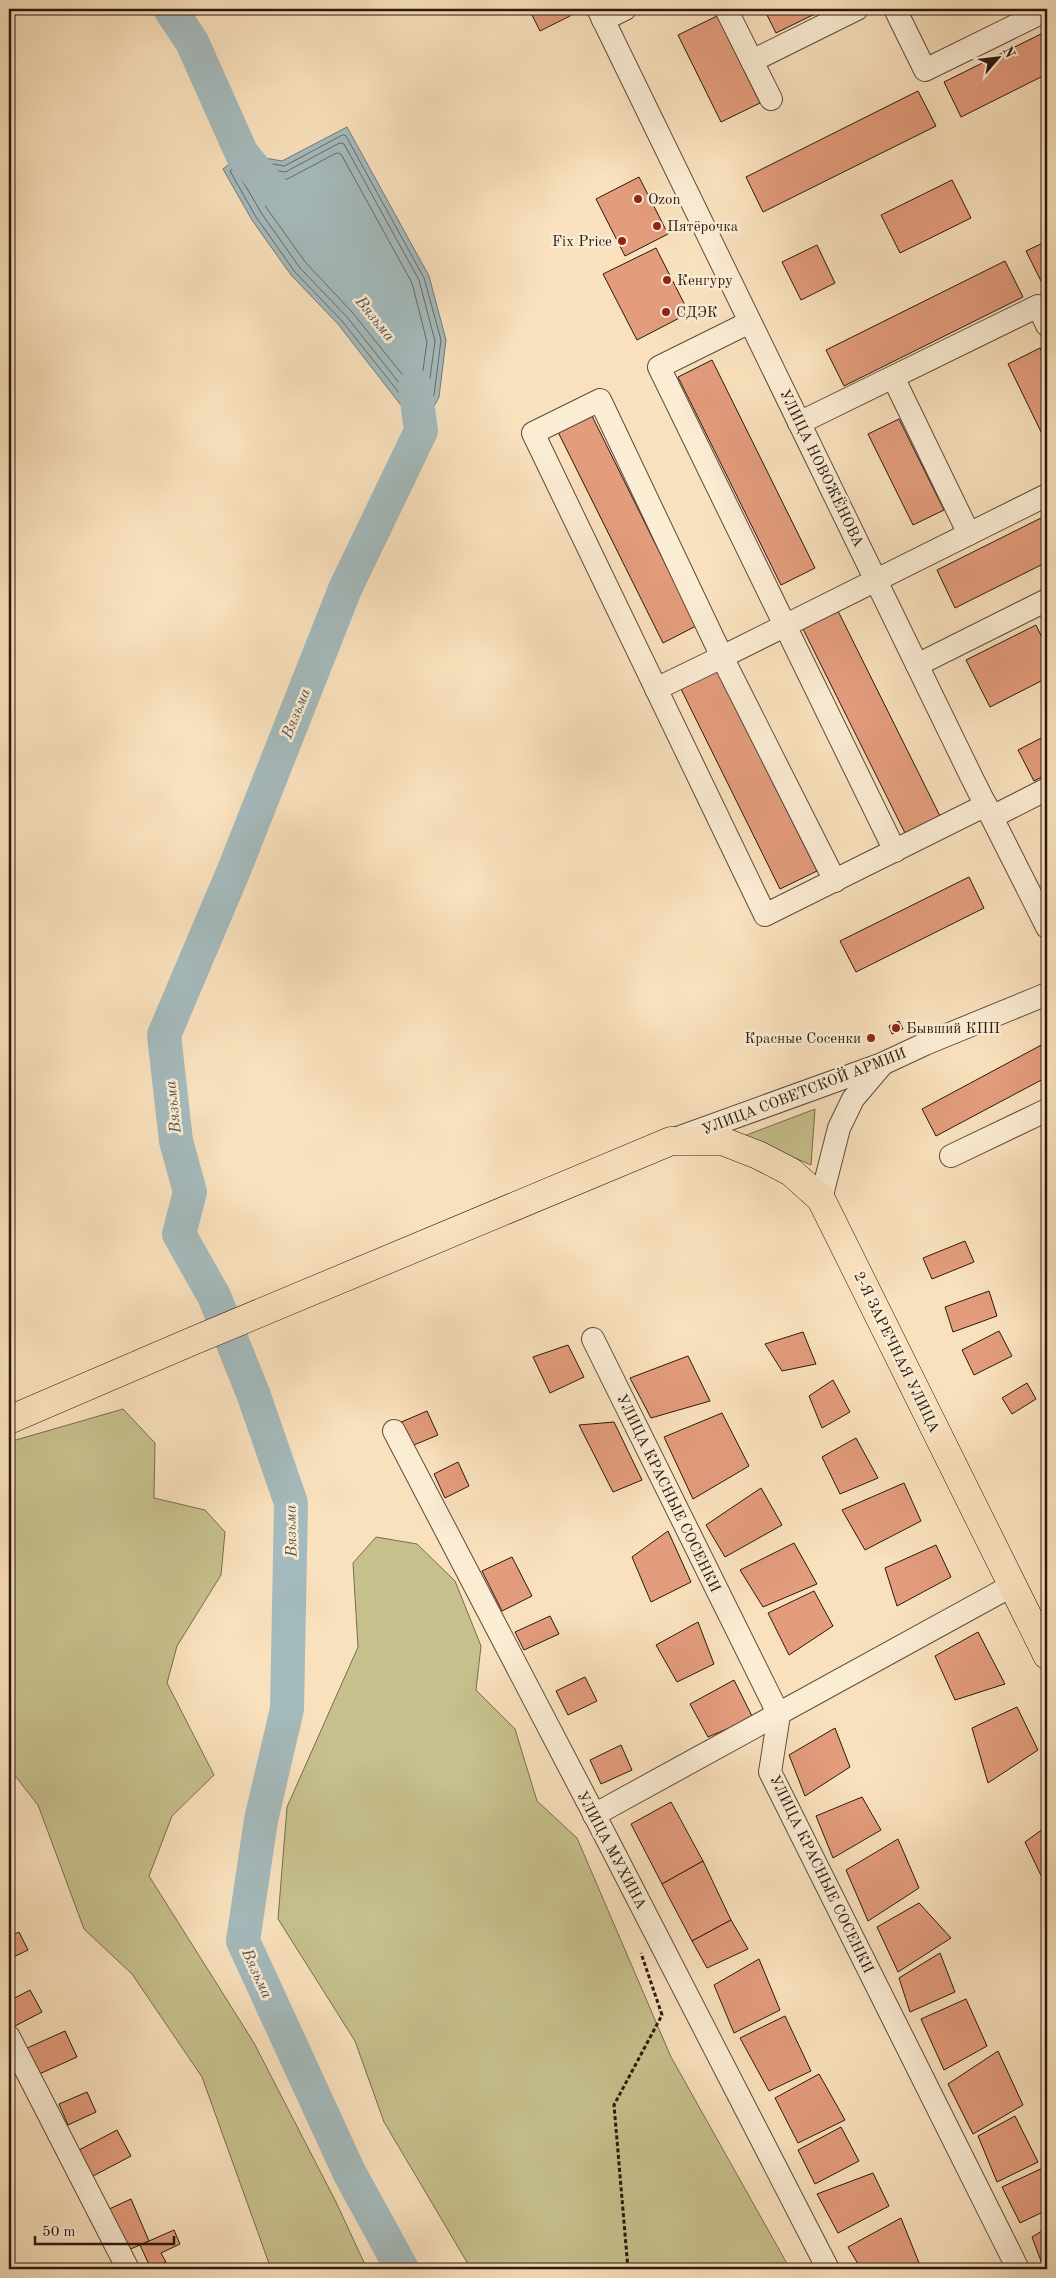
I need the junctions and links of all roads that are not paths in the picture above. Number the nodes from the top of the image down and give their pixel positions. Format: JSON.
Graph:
{"nodes":[{"id":1,"x":625,"y":9,"type":"edge"},
{"id":2,"x":726,"y":9,"type":"edge"},
{"id":3,"x":858,"y":9,"type":"edge"},
{"id":4,"x":895,"y":9,"type":"edge"},
{"id":5,"x":1047,"y":10,"type":"edge"},
{"id":6,"x":601,"y":14,"type":"edge"},
{"id":7,"x":752,"y":61,"type":"junction"},
{"id":8,"x":771,"y":98,"type":"dead end"},
{"id":9,"x":1044,"y":310,"type":"edge"},
{"id":10,"x":750,"y":322,"type":"junction"},
{"id":11,"x":892,"y":377,"type":"junction"},
{"id":12,"x":799,"y":423,"type":"junction"},
{"id":13,"x":1047,"y":495,"type":"edge"},
{"id":14,"x":969,"y":534,"type":"junction"},
{"id":15,"x":876,"y":581,"type":"junction"},
{"id":16,"x":1047,"y":600,"type":"edge"},
{"id":17,"x":785,"y":626,"type":"junction"},
{"id":18,"x":722,"y":657,"type":"junction"},
{"id":19,"x":917,"y":664,"type":"junction"},
{"id":20,"x":656,"y":689,"type":"junction"},
{"id":21,"x":1047,"y":790,"type":"edge"},
{"id":22,"x":989,"y":811,"type":"junction"},
{"id":23,"x":894,"y":851,"type":"junction"},
{"id":24,"x":835,"y":881,"type":"junction"},
{"id":25,"x":1040,"y":893,"type":"edge"},
{"id":26,"x":1047,"y":927,"type":"edge"},
{"id":27,"x":1047,"y":994,"type":"edge"},
{"id":28,"x":882,"y":1064,"type":"junction"},
{"id":29,"x":1047,"y":1110,"type":"edge"},
{"id":30,"x":671,"y":1141,"type":"junction"},
{"id":31,"x":951,"y":1156,"type":"dead end"},
{"id":32,"x":821,"y":1199,"type":"junction"},
{"id":33,"x":592,"y":1339,"type":"dead end"},
{"id":34,"x":9,"y":1420,"type":"edge"},
{"id":35,"x":394,"y":1431,"type":"dead end"},
{"id":36,"x":1012,"y":1585,"type":"junction"},
{"id":37,"x":1047,"y":1655,"type":"edge"},
{"id":38,"x":779,"y":1715,"type":"junction"},
{"id":39,"x":594,"y":1815,"type":"junction"},
{"id":40,"x":9,"y":2037,"type":"edge"},
{"id":41,"x":128,"y":2269,"type":"edge"},
{"id":42,"x":828,"y":2269,"type":"edge"},
{"id":43,"x":1018,"y":2269,"type":"edge"}],
"edges":[{"from":1,"to":6,"type":"street"},
{"from":2,"to":7,"type":"street"},
{"from":3,"to":7,"type":"street"},
{"from":4,"to":5,"type":"street"},
{"from":6,"to":10,"type":"street","name":"УЛИЦА НОВОЖЁНОВА"},
{"from":7,"to":8,"type":"street"},
{"from":9,"to":11,"type":"street"},
{"from":10,"to":12,"type":"street","name":"УЛИЦА НОВОЖЁНОВА"},
{"from":10,"to":17,"type":"street"},
{"from":11,"to":12,"type":"street"},
{"from":11,"to":14,"type":"street"},
{"from":12,"to":15,"type":"street","name":"УЛИЦА НОВОЖЁНОВА"},
{"from":13,"to":14,"type":"street"},
{"from":14,"to":15,"type":"street"},
{"from":15,"to":17,"type":"street"},
{"from":15,"to":19,"type":"street","name":"УЛИЦА НОВОЖЁНОВА"},
{"from":16,"to":19,"type":"street"},
{"from":17,"to":18,"type":"street"},
{"from":17,"to":23,"type":"street"},
{"from":18,"to":20,"type":"street"},
{"from":18,"to":20,"type":"street"},
{"from":18,"to":24,"type":"street"},
{"from":19,"to":22,"type":"street","name":"УЛИЦА НОВОЖЁНОВА"},
{"from":20,"to":24,"type":"street"},
{"from":21,"to":22,"type":"street"},
{"from":22,"to":23,"type":"street"},
{"from":22,"to":25,"type":"street","name":"УЛИЦА НОВОЖЁНОВА"},
{"from":23,"to":24,"type":"street"},
{"from":25,"to":26,"type":"street","name":"УЛИЦА НОВОЖЁНОВА"},
{"from":27,"to":28,"type":"street","name":"УЛИЦА СОВЕТСКОЙ АРМИИ"},
{"from":28,"to":30,"type":"street","name":"УЛИЦА СОВЕТСКОЙ АРМИИ"},
{"from":28,"to":32,"type":"street"},
{"from":29,"to":31,"type":"street"},
{"from":30,"to":32,"type":"main road","name":"2-Я ЗАРЕЧНАЯ УЛИЦА"},
{"from":30,"to":34,"type":"main road"},
{"from":32,"to":36,"type":"main road","name":"2-Я ЗАРЕЧНАЯ УЛИЦА"},
{"from":33,"to":38,"type":"street","name":"УЛИЦА КРАСНЫЕ СОСЕНКИ"},
{"from":35,"to":39,"type":"street","name":"УЛИЦА МУХИНА"},
{"from":36,"to":37,"type":"main road","name":"2-Я ЗАРЕЧНАЯ УЛИЦА"},
{"from":36,"to":38,"type":"street"},
{"from":38,"to":39,"type":"street"},
{"from":38,"to":43,"type":"street","name":"УЛИЦА КРАСНЫЕ СОСЕНКИ"},
{"from":39,"to":42,"type":"street","name":"УЛИЦА МУХИНА"},
{"from":40,"to":41,"type":"street"}]}
